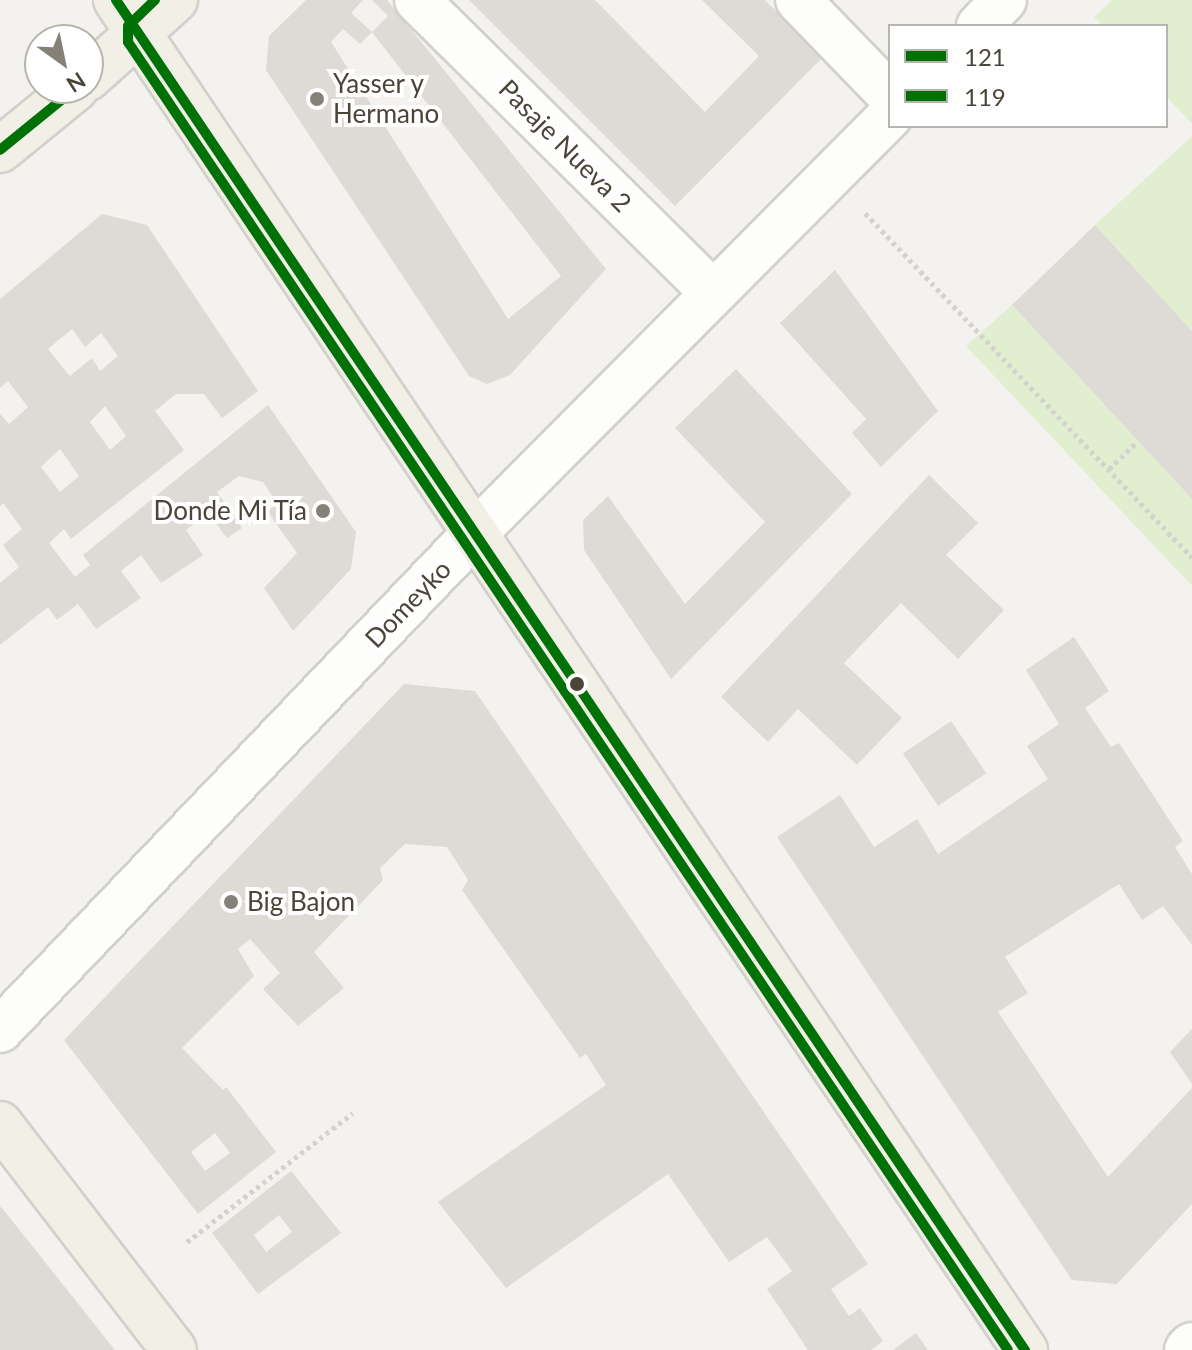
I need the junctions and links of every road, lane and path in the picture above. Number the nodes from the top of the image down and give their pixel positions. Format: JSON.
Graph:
{"nodes":[{"id":1,"x":175,"y":0,"type":"edge"},
{"id":2,"x":417,"y":0,"type":"edge"},
{"id":3,"x":798,"y":0,"type":"edge"},
{"id":4,"x":1004,"y":0,"type":"edge"},
{"id":5,"x":128,"y":17,"type":"edge"},
{"id":6,"x":981,"y":24,"type":"edge"},
{"id":7,"x":104,"y":54,"type":"edge"},
{"id":8,"x":888,"y":93,"type":"edge"},
{"id":9,"x":56,"y":104,"type":"edge"},
{"id":10,"x":888,"y":118,"type":"edge"},
{"id":11,"x":0,"y":150,"type":"edge"},
{"id":12,"x":879,"y":228,"type":"dead end"},
{"id":13,"x":712,"y":292,"type":"junction"},
{"id":14,"x":1138,"y":441,"type":"dead end"},
{"id":15,"x":1109,"y":469,"type":"junction"},
{"id":16,"x":475,"y":533,"type":"junction"},
{"id":17,"x":1192,"y":557,"type":"edge"},
{"id":18,"x":0,"y":1030,"type":"edge"},
{"id":19,"x":353,"y":1113,"type":"dead end"},
{"id":20,"x":0,"y":1124,"type":"edge"},
{"id":21,"x":187,"y":1242,"type":"dead end"},
{"id":22,"x":1192,"y":1345,"type":"edge"},
{"id":23,"x":174,"y":1350,"type":"edge"},
{"id":24,"x":1025,"y":1350,"type":"edge"},
{"id":25,"x":1187,"y":1350,"type":"edge"}],
"edges":[{"from":1,"to":5,"type":"main road"},
{"from":2,"to":13,"type":"street","name":"Pasaje Nueva 2"},
{"from":3,"to":8,"type":"street"},
{"from":4,"to":6,"type":"street"},
{"from":5,"to":7,"type":"main road"},
{"from":5,"to":16,"type":"main road"},
{"from":9,"to":11,"type":"main road"},
{"from":10,"to":13,"type":"street","name":"Domeyko"},
{"from":12,"to":15,"type":"path"},
{"from":13,"to":16,"type":"street","name":"Domeyko"},
{"from":14,"to":15,"type":"path"},
{"from":15,"to":17,"type":"path"},
{"from":16,"to":18,"type":"street","name":"Domeyko"},
{"from":16,"to":24,"type":"main road"},
{"from":19,"to":21,"type":"path"},
{"from":20,"to":23,"type":"main road"},
{"from":22,"to":25,"type":"street"}]}
